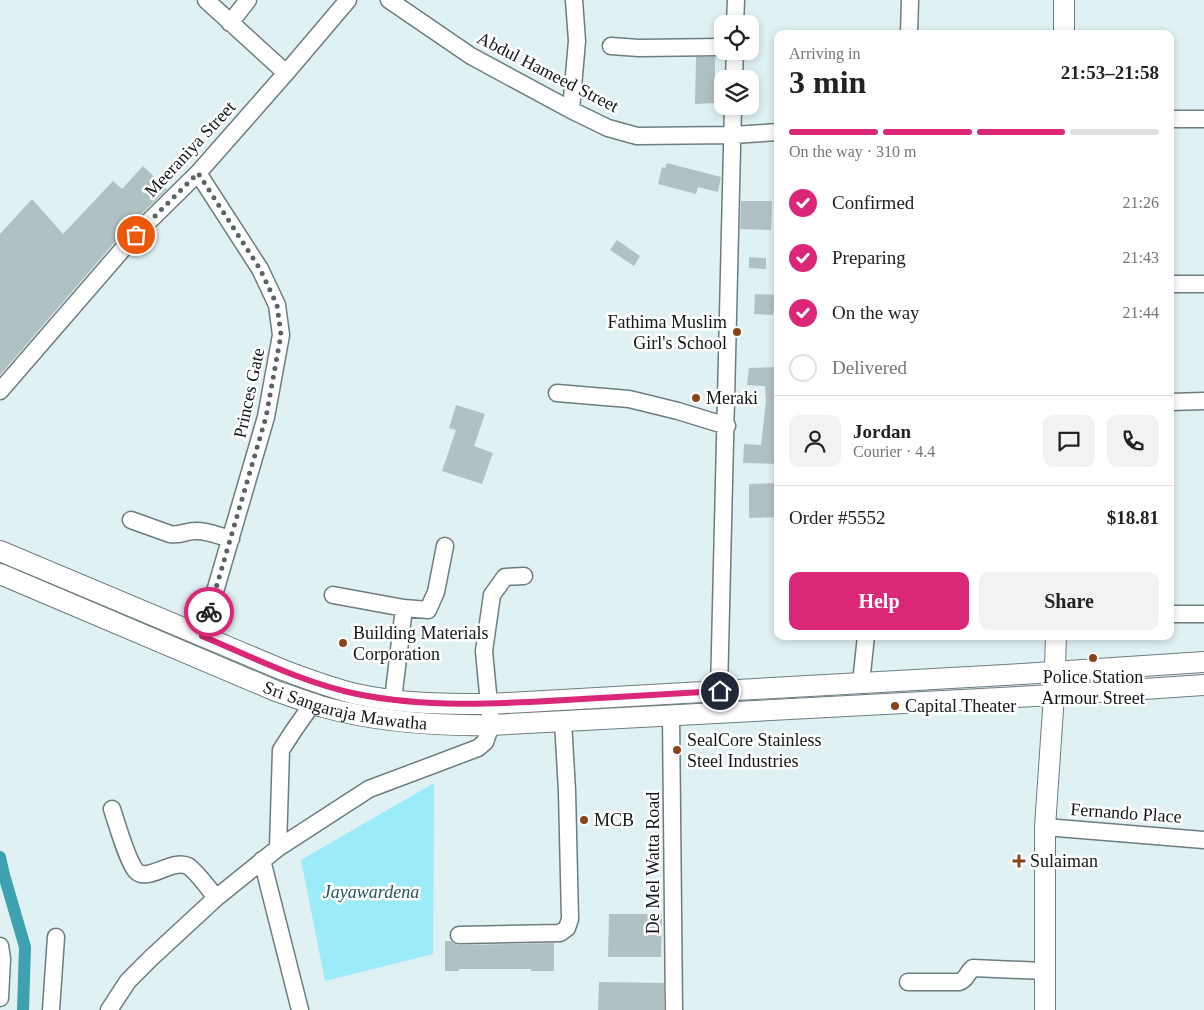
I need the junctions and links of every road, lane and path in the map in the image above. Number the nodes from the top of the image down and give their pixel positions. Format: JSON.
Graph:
{"nodes":[{"id":1,"x":206,"y":0,"type":"edge"},
{"id":2,"x":248,"y":0,"type":"edge"},
{"id":3,"x":348,"y":0,"type":"edge"},
{"id":4,"x":389,"y":0,"type":"edge"},
{"id":5,"x":574,"y":0,"type":"edge"},
{"id":6,"x":736,"y":0,"type":"edge"},
{"id":7,"x":910,"y":0,"type":"edge"},
{"id":8,"x":1064,"y":0,"type":"edge"},
{"id":9,"x":735,"y":15,"type":"edge"},
{"id":10,"x":230,"y":23,"type":"junction"},
{"id":11,"x":909,"y":30,"type":"edge"},
{"id":12,"x":1064,"y":30,"type":"edge"},
{"id":13,"x":610,"y":46,"type":"dead end"},
{"id":14,"x":714,"y":47,"type":"edge"},
{"id":15,"x":286,"y":73,"type":"junction"},
{"id":16,"x":571,"y":110,"type":"junction"},
{"id":17,"x":733,"y":115,"type":"edge"},
{"id":18,"x":1174,"y":119,"type":"edge"},
{"id":19,"x":1204,"y":119,"type":"edge"},
{"id":20,"x":774,"y":132,"type":"edge"},
{"id":21,"x":733,"y":135,"type":"junction"},
{"id":22,"x":198,"y":173,"type":"junction"},
{"id":23,"x":1174,"y":284,"type":"edge"},
{"id":24,"x":1204,"y":284,"type":"edge"},
{"id":25,"x":0,"y":391,"type":"edge"},
{"id":26,"x":557,"y":393,"type":"dead end"},
{"id":27,"x":1204,"y":401,"type":"edge"},
{"id":28,"x":1174,"y":402,"type":"edge"},
{"id":29,"x":726,"y":426,"type":"junction"},
{"id":30,"x":131,"y":520,"type":"dead end"},
{"id":31,"x":230,"y":539,"type":"junction"},
{"id":32,"x":445,"y":546,"type":"dead end"},
{"id":33,"x":0,"y":552,"type":"edge"},
{"id":34,"x":0,"y":574,"type":"edge"},
{"id":35,"x":524,"y":576,"type":"dead end"},
{"id":36,"x":333,"y":594,"type":"dead end"},
{"id":37,"x":404,"y":608,"type":"junction"},
{"id":38,"x":1174,"y":614,"type":"edge"},
{"id":39,"x":1204,"y":614,"type":"edge"},
{"id":40,"x":202,"y":636,"type":"junction"},
{"id":41,"x":866,"y":640,"type":"edge"},
{"id":42,"x":1056,"y":640,"type":"edge"},
{"id":43,"x":1204,"y":662,"type":"edge"},
{"id":44,"x":1054,"y":672,"type":"junction"},
{"id":45,"x":861,"y":683,"type":"junction"},
{"id":46,"x":1204,"y":685,"type":"edge"},
{"id":47,"x":720,"y":691,"type":"junction"},
{"id":48,"x":1054,"y":695,"type":"junction"},
{"id":49,"x":393,"y":700,"type":"junction"},
{"id":50,"x":313,"y":703,"type":"junction"},
{"id":51,"x":490,"y":704,"type":"junction"},
{"id":52,"x":672,"y":715,"type":"junction"},
{"id":53,"x":563,"y":721,"type":"junction"},
{"id":54,"x":491,"y":725,"type":"junction"},
{"id":55,"x":112,"y":809,"type":"dead end"},
{"id":56,"x":1045,"y":827,"type":"junction"},
{"id":57,"x":1204,"y":840,"type":"edge"},
{"id":58,"x":278,"y":848,"type":"junction"},
{"id":59,"x":262,"y":860,"type":"junction"},
{"id":60,"x":216,"y":898,"type":"junction"},
{"id":61,"x":459,"y":935,"type":"dead end"},
{"id":62,"x":56,"y":937,"type":"dead end"},
{"id":63,"x":0,"y":946,"type":"edge"},
{"id":64,"x":1044,"y":971,"type":"junction"},
{"id":65,"x":908,"y":982,"type":"dead end"},
{"id":66,"x":0,"y":998,"type":"edge"},
{"id":67,"x":51,"y":1010,"type":"edge"},
{"id":68,"x":110,"y":1010,"type":"edge"},
{"id":69,"x":300,"y":1010,"type":"edge"},
{"id":70,"x":674,"y":1010,"type":"edge"},
{"id":71,"x":1045,"y":1010,"type":"edge"}],
"edges":[{"from":1,"to":10,"type":"street"},
{"from":2,"to":10,"type":"street"},
{"from":3,"to":15,"type":"street","name":"Meeraniya Street"},
{"from":4,"to":16,"type":"street","name":"Abdul Hameed Street"},
{"from":5,"to":16,"type":"street"},
{"from":6,"to":9,"type":"street"},
{"from":7,"to":11,"type":"street"},
{"from":8,"to":12,"type":"main road"},
{"from":10,"to":15,"type":"street"},
{"from":13,"to":14,"type":"street"},
{"from":15,"to":22,"type":"street","name":"Meeraniya Street"},
{"from":16,"to":21,"type":"street","name":"Abdul Hameed Street"},
{"from":17,"to":21,"type":"street"},
{"from":18,"to":19,"type":"street"},
{"from":20,"to":21,"type":"street","name":"Abdul Hameed Street"},
{"from":21,"to":29,"type":"street"},
{"from":22,"to":25,"type":"street","name":"Meeraniya Street"},
{"from":22,"to":31,"type":"street","name":"Princes Gate"},
{"from":23,"to":24,"type":"street"},
{"from":26,"to":29,"type":"street"},
{"from":27,"to":28,"type":"street"},
{"from":29,"to":47,"type":"street"},
{"from":30,"to":31,"type":"street"},
{"from":31,"to":40,"type":"street","name":"Princes Gate"},
{"from":32,"to":37,"type":"street"},
{"from":33,"to":40,"type":"main road","name":"Sri Sangaraja Mawatha"},
{"from":34,"to":50,"type":"main road","name":"Sri Sangaraja Mawatha"},
{"from":35,"to":51,"type":"street"},
{"from":36,"to":37,"type":"street"},
{"from":37,"to":49,"type":"street"},
{"from":38,"to":39,"type":"street"},
{"from":40,"to":49,"type":"main road","name":"Sri Sangaraja Mawatha"},
{"from":41,"to":45,"type":"street"},
{"from":42,"to":44,"type":"main road"},
{"from":43,"to":44,"type":"main road","name":"Sri Sangaraja Mawatha"},
{"from":44,"to":45,"type":"main road","name":"Sri Sangaraja Mawatha"},
{"from":44,"to":48,"type":"main road"},
{"from":45,"to":47,"type":"main road","name":"Sri Sangaraja Mawatha"},
{"from":46,"to":48,"type":"main road","name":"Sri Sangaraja Mawatha"},
{"from":47,"to":51,"type":"main road","name":"Sri Sangaraja Mawatha"},
{"from":48,"to":52,"type":"main road","name":"Sri Sangaraja Mawatha"},
{"from":48,"to":56,"type":"main road"},
{"from":49,"to":51,"type":"main road","name":"Sri Sangaraja Mawatha"},
{"from":50,"to":54,"type":"main road","name":"Sri Sangaraja Mawatha"},
{"from":50,"to":58,"type":"street"},
{"from":51,"to":54,"type":"street"},
{"from":52,"to":53,"type":"main road","name":"Sri Sangaraja Mawatha"},
{"from":52,"to":70,"type":"street","name":"De Mel Watta Road"},
{"from":53,"to":54,"type":"main road","name":"Sri Sangaraja Mawatha"},
{"from":53,"to":61,"type":"street"},
{"from":54,"to":58,"type":"street"},
{"from":55,"to":60,"type":"street"},
{"from":56,"to":57,"type":"street","name":"Fernando Place"},
{"from":56,"to":64,"type":"main road"},
{"from":58,"to":59,"type":"street"},
{"from":59,"to":60,"type":"street"},
{"from":59,"to":69,"type":"street"},
{"from":60,"to":68,"type":"street"},
{"from":62,"to":67,"type":"street"},
{"from":63,"to":66,"type":"street"},
{"from":64,"to":65,"type":"street"},
{"from":64,"to":71,"type":"main road"}]}
